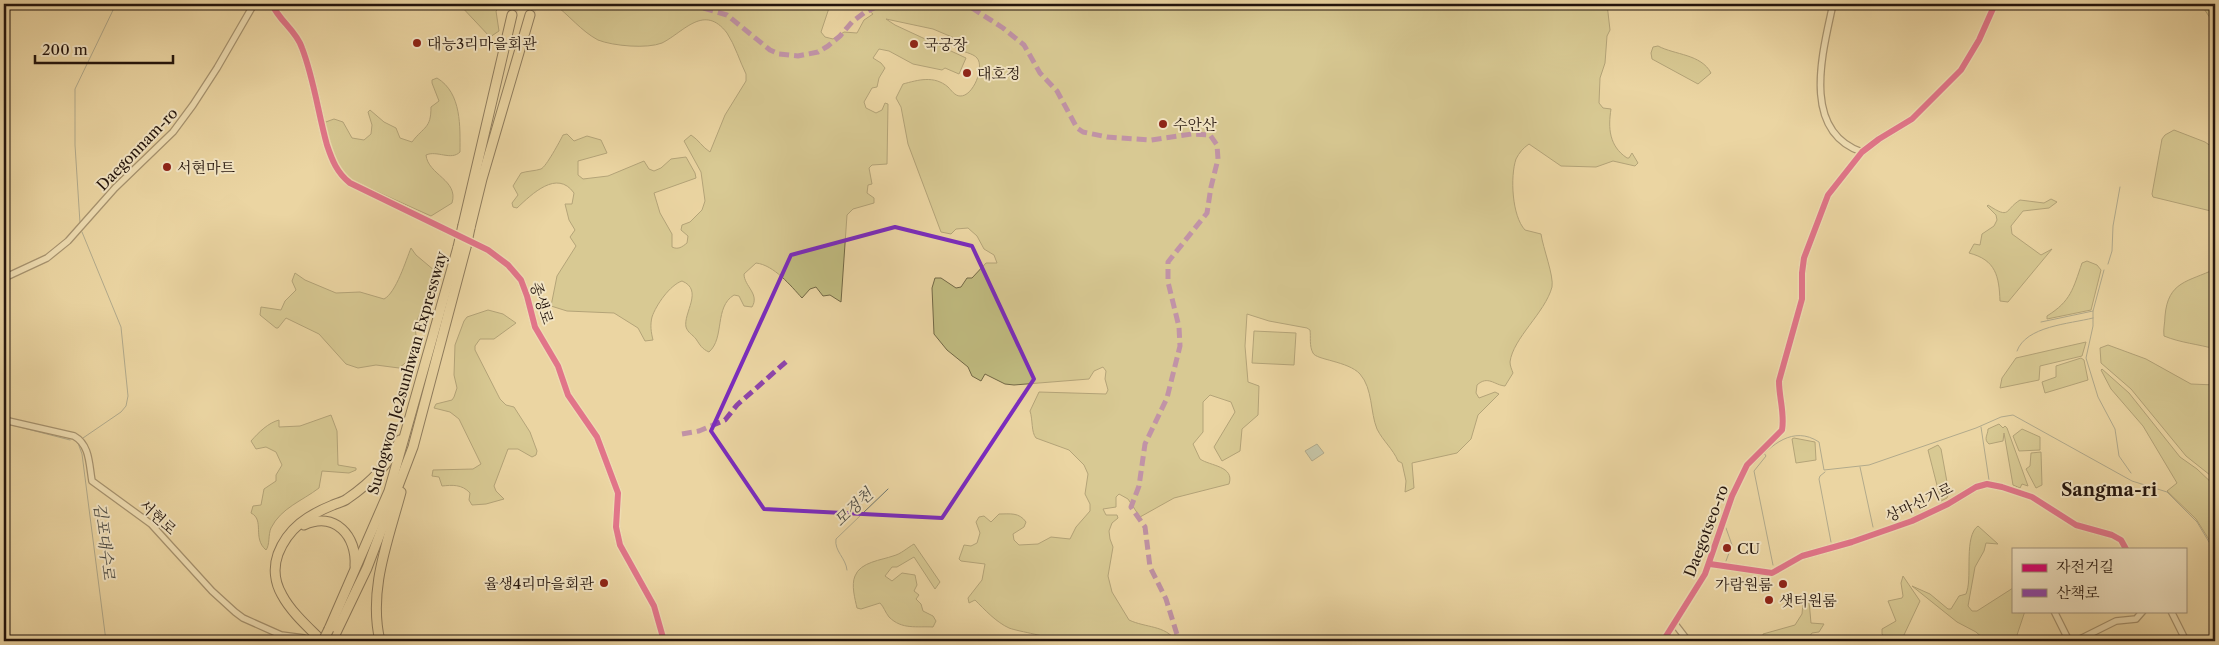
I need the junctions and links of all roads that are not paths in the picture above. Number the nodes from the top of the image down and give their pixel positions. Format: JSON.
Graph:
{"nodes":[{"id":1,"x":254,"y":4,"type":"edge"},
{"id":2,"x":272,"y":4,"type":"edge"},
{"id":3,"x":1832,"y":4,"type":"edge"},
{"id":4,"x":1995,"y":4,"type":"edge"},
{"id":5,"x":530,"y":15,"type":"tunnel mouth"},
{"id":6,"x":512,"y":16,"type":"tunnel mouth"},
{"id":7,"x":1862,"y":152,"type":"junction"},
{"id":8,"x":467,"y":226,"type":"junction"},
{"id":9,"x":462,"y":247,"type":"junction"},
{"id":10,"x":4,"y":278,"type":"edge"},
{"id":11,"x":412,"y":415,"type":"junction"},
{"id":12,"x":4,"y":420,"type":"edge"},
{"id":13,"x":413,"y":447,"type":"junction"},
{"id":14,"x":2125,"y":548,"type":"edge"},
{"id":15,"x":1710,"y":564,"type":"junction"},
{"id":16,"x":345,"y":593,"type":"junction"},
{"id":17,"x":2055,"y":612,"type":"edge"},
{"id":18,"x":2142,"y":612,"type":"edge"},
{"id":19,"x":2172,"y":612,"type":"edge"},
{"id":20,"x":1675,"y":624,"type":"junction"},
{"id":21,"x":332,"y":635,"type":"edge"},
{"id":22,"x":304,"y":638,"type":"dead end"},
{"id":23,"x":322,"y":641,"type":"edge"},
{"id":24,"x":327,"y":641,"type":"edge"},
{"id":25,"x":380,"y":641,"type":"edge"},
{"id":26,"x":664,"y":641,"type":"edge"},
{"id":27,"x":1663,"y":641,"type":"edge"},
{"id":28,"x":1688,"y":641,"type":"edge"},
{"id":29,"x":2070,"y":641,"type":"edge"},
{"id":30,"x":2076,"y":641,"type":"edge"},
{"id":31,"x":2186,"y":641,"type":"edge"}],
"edges":[{"from":1,"to":10,"type":"street","name":"Daegonnam-ro"},
{"from":2,"to":26,"type":"street","name":"종생로"},
{"from":3,"to":7,"type":"street"},
{"from":4,"to":7,"type":"street","name":"Daegotseo-ro"},
{"from":5,"to":8,"type":"highway","name":"Sudogwon Je2sunhwan Expressway"},
{"from":6,"to":8,"type":"highway","name":"Sudogwon Je2sunhwan Expressway"},
{"from":7,"to":15,"type":"street","name":"Daegotseo-ro"},
{"from":8,"to":9,"type":"highway","name":"Sudogwon Je2sunhwan Expressway","bridge":true},
{"from":9,"to":11,"type":"highway","name":"Sudogwon Je2sunhwan Expressway"},
{"from":9,"to":13,"type":"highway","name":"Sudogwon Je2sunhwan Expressway"},
{"from":11,"to":16,"type":"highway","name":"Sudogwon Je2sunhwan Expressway"},
{"from":11,"to":23,"type":"highway"},
{"from":12,"to":22,"type":"street","name":"서현로"},
{"from":13,"to":21,"type":"highway","name":"Sudogwon Je2sunhwan Expressway"},
{"from":13,"to":25,"type":"highway"},
{"from":14,"to":15,"type":"street","name":"상마신기로"},
{"from":15,"to":20,"type":"street","name":"Daegotseo-ro"},
{"from":16,"to":21,"type":"highway","name":"Sudogwon Je2sunhwan Expressway"},
{"from":16,"to":24,"type":"highway"},
{"from":17,"to":29,"type":"street"},
{"from":18,"to":30,"type":"street"},
{"from":19,"to":31,"type":"street"},
{"from":20,"to":27,"type":"street","name":"Daegotseo-ro"},
{"from":20,"to":28,"type":"street"},
{"from":21,"to":23,"type":"highway","name":"Sudogwon Je2sunhwan Expressway","bridge":true}]}
